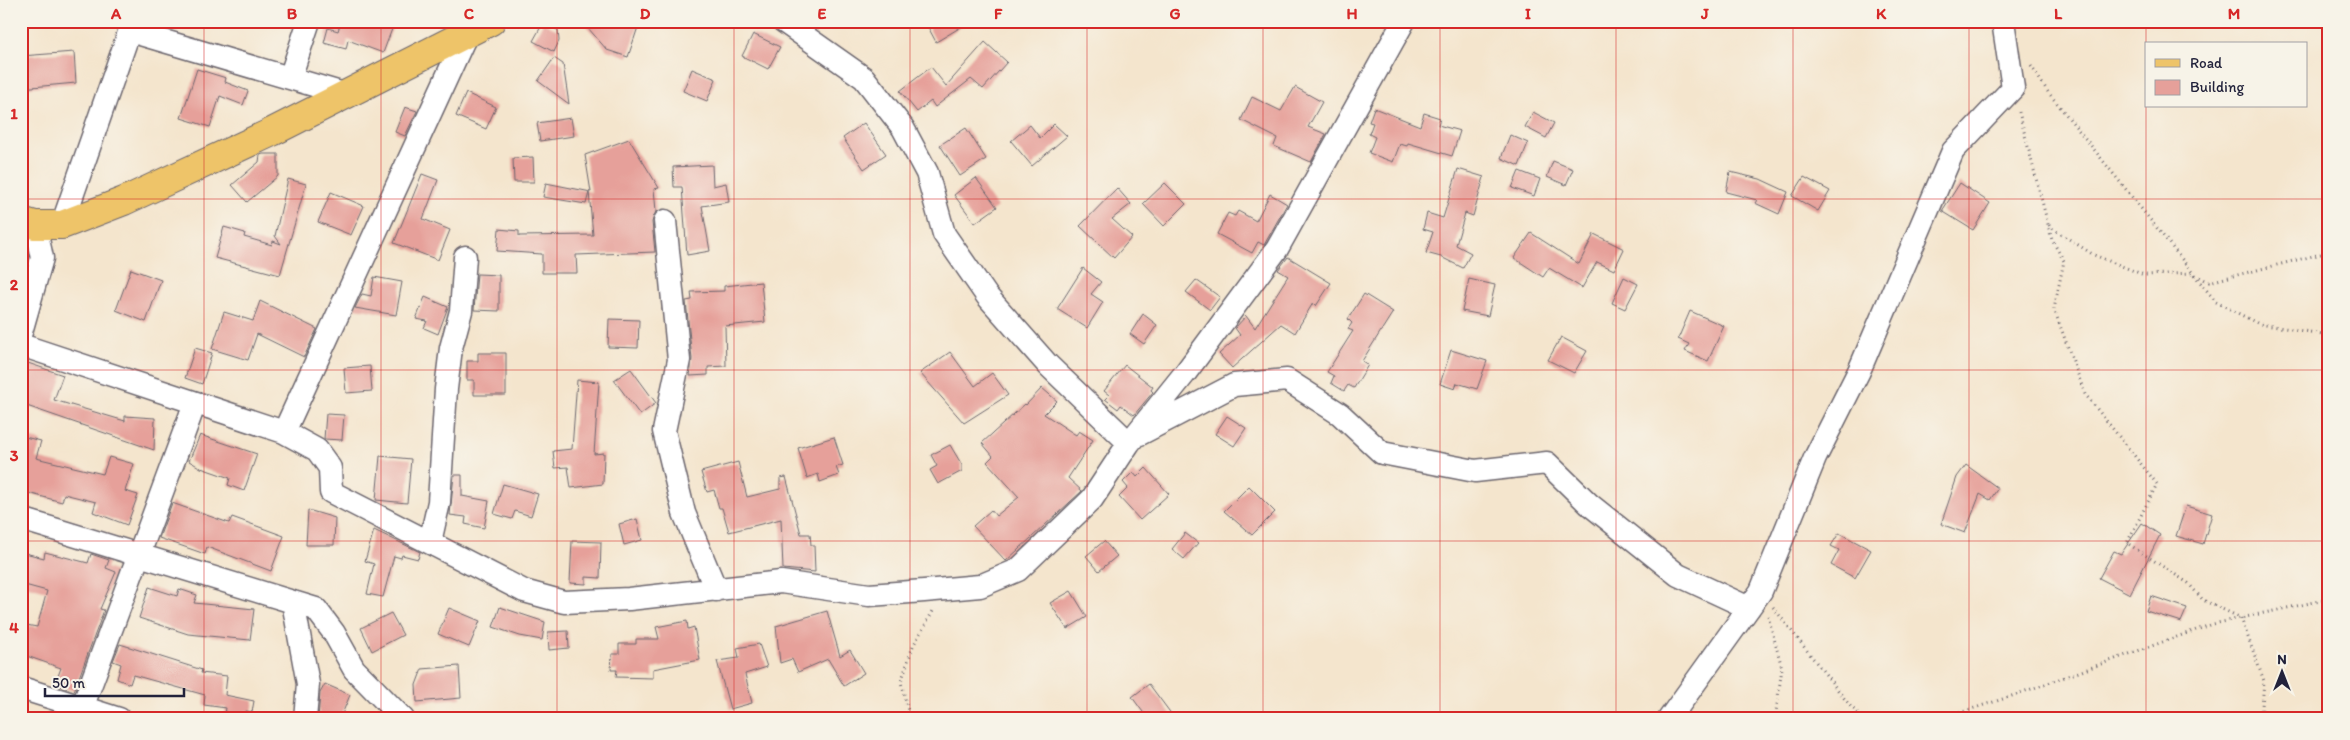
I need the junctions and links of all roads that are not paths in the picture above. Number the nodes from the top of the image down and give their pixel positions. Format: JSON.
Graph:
{"nodes":[{"id":1,"x":310,"y":21,"type":"edge"},
{"id":2,"x":783,"y":21,"type":"edge"},
{"id":3,"x":1404,"y":21,"type":"edge"},
{"id":4,"x":2002,"y":21,"type":"edge"},
{"id":5,"x":131,"y":26,"type":"edge"},
{"id":6,"x":479,"y":27,"type":"edge"},
{"id":7,"x":290,"y":78,"type":"junction"},
{"id":8,"x":344,"y":94,"type":"junction"},
{"id":9,"x":664,"y":221,"type":"dead end"},
{"id":10,"x":62,"y":225,"type":"junction"},
{"id":11,"x":26,"y":226,"type":"edge"},
{"id":12,"x":465,"y":257,"type":"dead end"},
{"id":13,"x":21,"y":332,"type":"edge"},
{"id":14,"x":21,"y":345,"type":"edge"},
{"id":15,"x":195,"y":404,"type":"junction"},
{"id":16,"x":284,"y":432,"type":"junction"},
{"id":17,"x":1131,"y":441,"type":"junction"},
{"id":18,"x":21,"y":519,"type":"edge"},
{"id":19,"x":430,"y":542,"type":"junction"},
{"id":20,"x":139,"y":555,"type":"junction"},
{"id":21,"x":716,"y":590,"type":"junction"},
{"id":22,"x":1755,"y":599,"type":"junction"},
{"id":23,"x":293,"y":602,"type":"junction"},
{"id":24,"x":21,"y":688,"type":"edge"},
{"id":25,"x":80,"y":713,"type":"edge"},
{"id":26,"x":119,"y":719,"type":"edge"},
{"id":27,"x":305,"y":719,"type":"edge"},
{"id":28,"x":403,"y":719,"type":"edge"},
{"id":29,"x":1669,"y":719,"type":"edge"}],
"edges":[{"from":1,"to":7,"type":"street"},
{"from":2,"to":17,"type":"street"},
{"from":3,"to":17,"type":"street"},
{"from":4,"to":22,"type":"street"},
{"from":5,"to":7,"type":"street"},
{"from":5,"to":10,"type":"street"},
{"from":6,"to":8,"type":"main road"},
{"from":6,"to":16,"type":"street"},
{"from":7,"to":8,"type":"street"},
{"from":8,"to":10,"type":"main road"},
{"from":9,"to":21,"type":"street"},
{"from":10,"to":11,"type":"main road"},
{"from":11,"to":13,"type":"street"},
{"from":12,"to":19,"type":"street"},
{"from":14,"to":15,"type":"street"},
{"from":15,"to":16,"type":"street"},
{"from":15,"to":20,"type":"street"},
{"from":16,"to":19,"type":"street"},
{"from":17,"to":21,"type":"street"},
{"from":17,"to":22,"type":"street"},
{"from":18,"to":20,"type":"street"},
{"from":19,"to":21,"type":"street"},
{"from":20,"to":23,"type":"street"},
{"from":20,"to":25,"type":"street"},
{"from":22,"to":29,"type":"street"},
{"from":23,"to":27,"type":"street"},
{"from":23,"to":28,"type":"street"},
{"from":24,"to":25,"type":"street"},
{"from":25,"to":26,"type":"street"}]}
